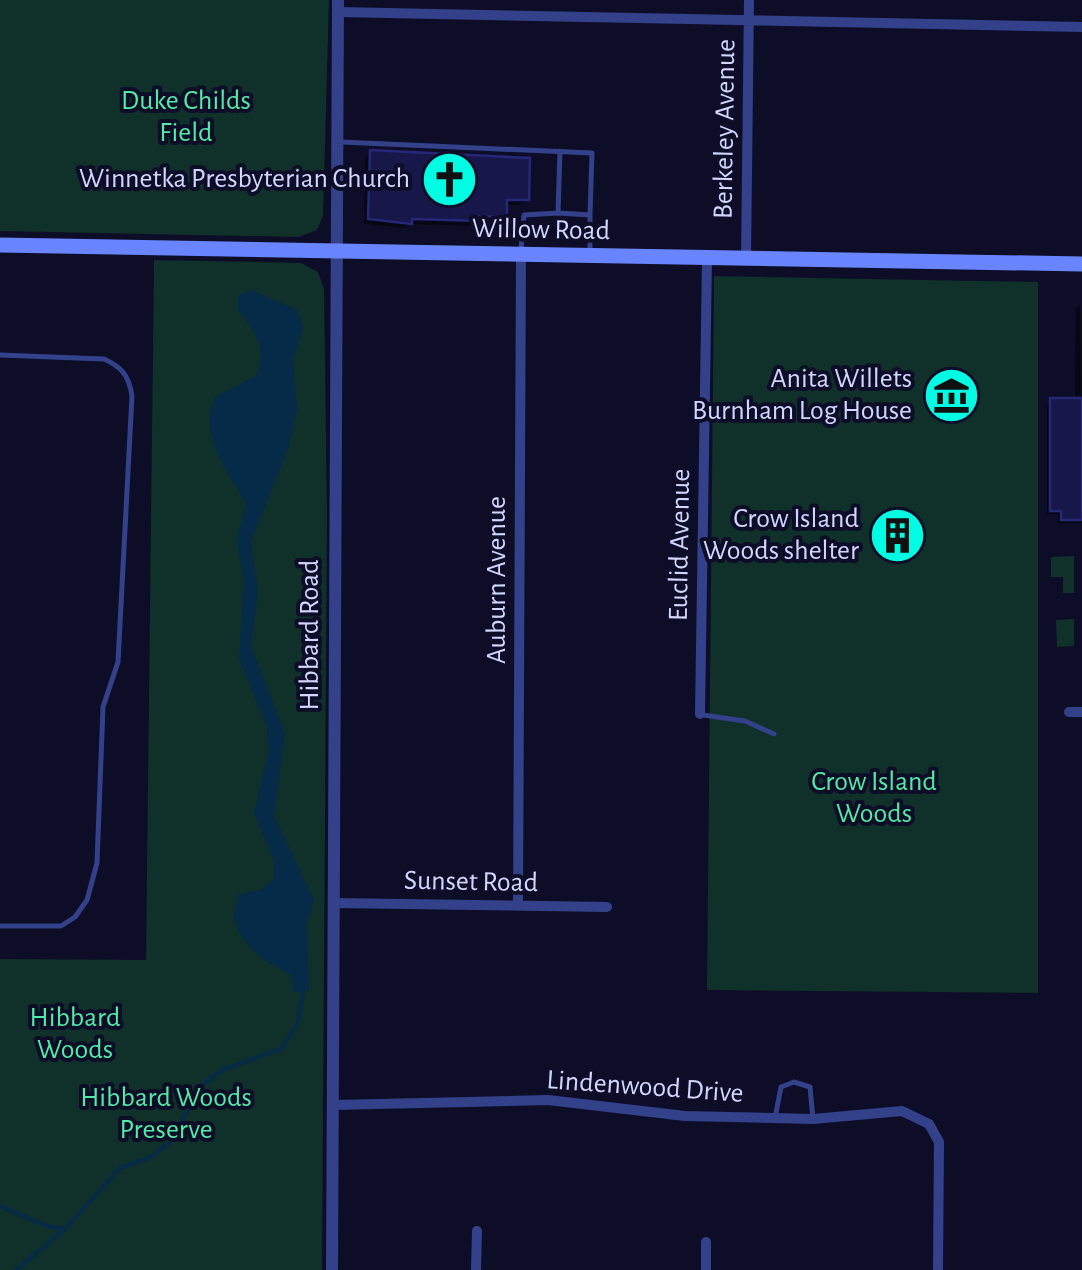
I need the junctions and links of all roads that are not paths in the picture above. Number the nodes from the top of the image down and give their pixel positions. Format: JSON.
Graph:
{"nodes":[{"id":1,"x":749,"y":0,"type":"edge"},
{"id":2,"x":338,"y":6,"type":"edge"},
{"id":3,"x":749,"y":21,"type":"junction"},
{"id":4,"x":1082,"y":27,"type":"edge"},
{"id":5,"x":338,"y":142,"type":"junction"},
{"id":6,"x":560,"y":151,"type":"junction"},
{"id":7,"x":558,"y":213,"type":"junction"},
{"id":8,"x":590,"y":215,"type":"junction"},
{"id":9,"x":0,"y":244,"type":"edge"},
{"id":10,"x":338,"y":251,"type":"junction"},
{"id":11,"x":521,"y":254,"type":"junction"},
{"id":12,"x":590,"y":256,"type":"junction"},
{"id":13,"x":707,"y":258,"type":"junction"},
{"id":14,"x":746,"y":258,"type":"junction"},
{"id":15,"x":1082,"y":264,"type":"edge"},
{"id":16,"x":0,"y":355,"type":"edge"},
{"id":17,"x":1069,"y":712,"type":"dead end"},
{"id":18,"x":1082,"y":712,"type":"edge"},
{"id":19,"x":700,"y":714,"type":"joint"},
{"id":20,"x":774,"y":734,"type":"dead end"},
{"id":21,"x":334,"y":902,"type":"junction"},
{"id":22,"x":518,"y":905,"type":"junction"},
{"id":23,"x":608,"y":907,"type":"dead end"},
{"id":24,"x":0,"y":926,"type":"edge"},
{"id":25,"x":334,"y":1104,"type":"junction"},
{"id":26,"x":775,"y":1118,"type":"junction"},
{"id":27,"x":813,"y":1119,"type":"junction"},
{"id":28,"x":476,"y":1232,"type":"dead end"},
{"id":29,"x":706,"y":1242,"type":"dead end"},
{"id":30,"x":332,"y":1270,"type":"edge"},
{"id":31,"x":476,"y":1270,"type":"edge"},
{"id":32,"x":706,"y":1270,"type":"edge"},
{"id":33,"x":938,"y":1270,"type":"edge"}],
"edges":[{"from":1,"to":3,"type":"street","name":"Berkeley Avenue"},
{"from":2,"to":3,"type":"street"},
{"from":2,"to":5,"type":"street","name":"Hibbard Road"},
{"from":3,"to":4,"type":"street"},
{"from":3,"to":14,"type":"street","name":"Berkeley Avenue"},
{"from":5,"to":6,"type":"lane"},
{"from":5,"to":10,"type":"street","name":"Hibbard Road"},
{"from":6,"to":7,"type":"lane"},
{"from":6,"to":8,"type":"lane"},
{"from":7,"to":8,"type":"lane"},
{"from":7,"to":11,"type":"lane"},
{"from":8,"to":12,"type":"lane"},
{"from":9,"to":10,"type":"main road","name":"Willow Road"},
{"from":10,"to":11,"type":"main road","name":"Willow Road"},
{"from":10,"to":21,"type":"street","name":"Hibbard Road"},
{"from":11,"to":12,"type":"main road","name":"Willow Road"},
{"from":11,"to":22,"type":"street","name":"Auburn Avenue"},
{"from":12,"to":13,"type":"main road","name":"Willow Road"},
{"from":13,"to":14,"type":"main road","name":"Willow Road"},
{"from":13,"to":19,"type":"street","name":"Euclid Avenue"},
{"from":14,"to":15,"type":"main road","name":"Willow Road"},
{"from":16,"to":24,"type":"lane"},
{"from":17,"to":18,"type":"street"},
{"from":19,"to":20,"type":"lane"},
{"from":21,"to":22,"type":"street","name":"Sunset Road"},
{"from":21,"to":25,"type":"street","name":"Hibbard Road"},
{"from":22,"to":23,"type":"street","name":"Sunset Road"},
{"from":25,"to":26,"type":"street","name":"Lindenwood Drive"},
{"from":25,"to":30,"type":"street","name":"Hibbard Road"},
{"from":26,"to":27,"type":"street","name":"Lindenwood Drive"},
{"from":26,"to":27,"type":"lane"},
{"from":27,"to":33,"type":"street","name":"Lindenwood Drive"},
{"from":28,"to":31,"type":"street"},
{"from":29,"to":32,"type":"street"}]}
